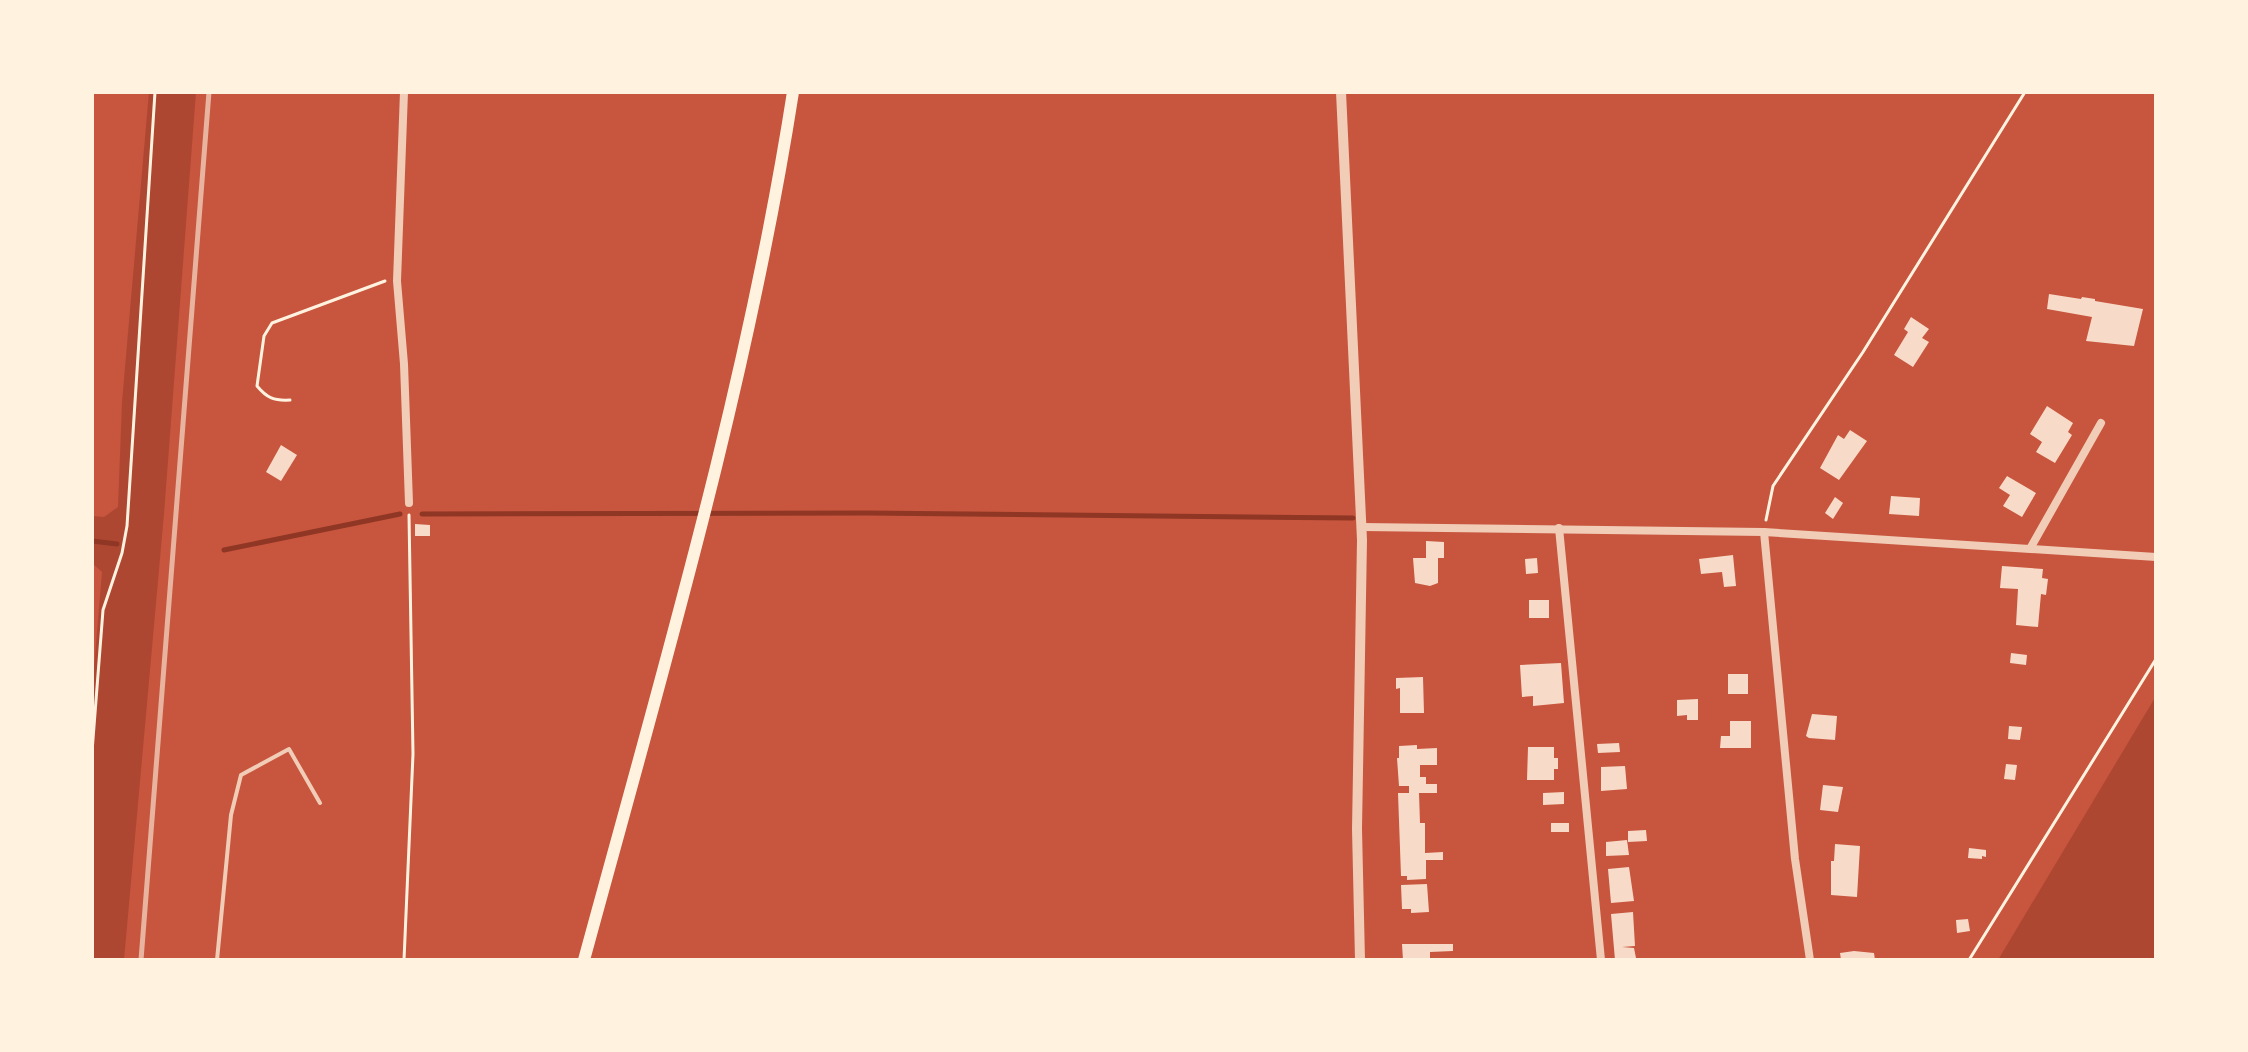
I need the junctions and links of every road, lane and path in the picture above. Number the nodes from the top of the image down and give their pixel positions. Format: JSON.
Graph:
{"nodes":[{"id":1,"x":155,"y":92,"type":"edge"},
{"id":2,"x":404,"y":92,"type":"edge"},
{"id":3,"x":793,"y":92,"type":"edge"},
{"id":4,"x":1341,"y":92,"type":"edge"},
{"id":5,"x":2025,"y":92,"type":"edge"},
{"id":6,"x":397,"y":281,"type":"junction"},
{"id":7,"x":290,"y":400,"type":"dead end"},
{"id":8,"x":2101,"y":423,"type":"dead end"},
{"id":9,"x":409,"y":503,"type":"joint"},
{"id":10,"x":1362,"y":527,"type":"junction"},
{"id":11,"x":1559,"y":528,"type":"junction"},
{"id":12,"x":1764,"y":532,"type":"junction"},
{"id":13,"x":2031,"y":547,"type":"junction"},
{"id":14,"x":2156,"y":557,"type":"edge"},
{"id":15,"x":2156,"y":659,"type":"edge"},
{"id":16,"x":92,"y":752,"type":"edge"},
{"id":17,"x":320,"y":803,"type":"dead end"},
{"id":18,"x":217,"y":960,"type":"edge"},
{"id":19,"x":404,"y":960,"type":"edge"},
{"id":20,"x":584,"y":960,"type":"edge"},
{"id":21,"x":1360,"y":960,"type":"edge"},
{"id":22,"x":1601,"y":960,"type":"edge"},
{"id":23,"x":1810,"y":960,"type":"edge"},
{"id":24,"x":1969,"y":960,"type":"edge"}],
"edges":[{"from":1,"to":16,"type":"path"},
{"from":2,"to":6,"type":"street"},
{"from":3,"to":20,"type":"main road"},
{"from":4,"to":10,"type":"street"},
{"from":5,"to":12,"type":"path"},
{"from":6,"to":7,"type":"path"},
{"from":6,"to":9,"type":"street"},
{"from":8,"to":13,"type":"street"},
{"from":9,"to":19,"type":"path"},
{"from":10,"to":11,"type":"street"},
{"from":10,"to":21,"type":"street"},
{"from":11,"to":12,"type":"street"},
{"from":11,"to":22,"type":"street"},
{"from":12,"to":13,"type":"street"},
{"from":12,"to":23,"type":"street"},
{"from":13,"to":14,"type":"street"},
{"from":15,"to":24,"type":"path"},
{"from":17,"to":18,"type":"lane"}]}
